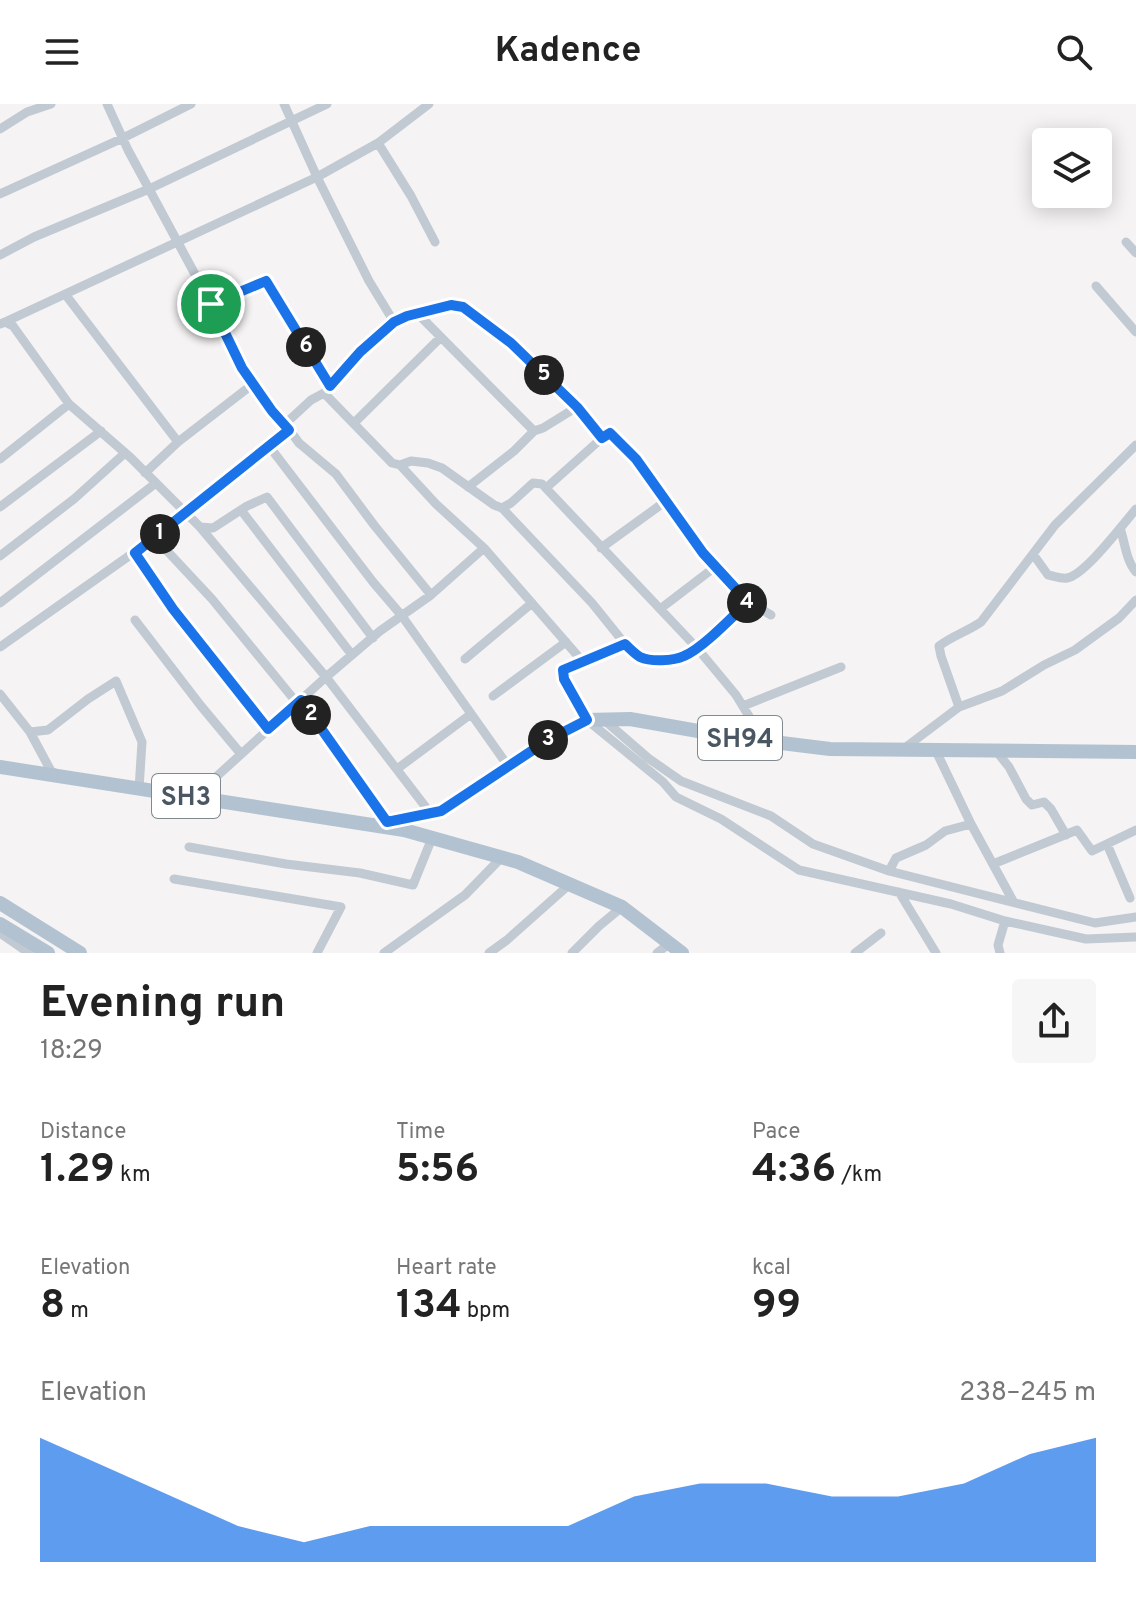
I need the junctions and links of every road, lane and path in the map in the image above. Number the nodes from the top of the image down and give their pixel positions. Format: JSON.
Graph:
{"nodes":[{"id":1,"x":51,"y":104,"type":"edge"},
{"id":2,"x":107,"y":104,"type":"edge"},
{"id":3,"x":191,"y":104,"type":"edge"},
{"id":4,"x":284,"y":104,"type":"edge"},
{"id":5,"x":327,"y":104,"type":"edge"},
{"id":6,"x":429,"y":104,"type":"edge"},
{"id":7,"x":292,"y":122,"type":"junction"},
{"id":8,"x":0,"y":129,"type":"edge"},
{"id":9,"x":123,"y":138,"type":"junction"},
{"id":10,"x":378,"y":143,"type":"junction"},
{"id":11,"x":317,"y":177,"type":"junction"},
{"id":12,"x":149,"y":189,"type":"junction"},
{"id":13,"x":0,"y":194,"type":"edge"},
{"id":14,"x":177,"y":242,"type":"junction"},
{"id":15,"x":435,"y":242,"type":"dead end"},
{"id":16,"x":1126,"y":242,"type":"dead end"},
{"id":17,"x":1136,"y":253,"type":"edge"},
{"id":18,"x":0,"y":255,"type":"edge"},
{"id":19,"x":1096,"y":286,"type":"dead end"},
{"id":20,"x":65,"y":294,"type":"junction"},
{"id":21,"x":211,"y":304,"type":"junction"},
{"id":22,"x":418,"y":314,"type":"junction"},
{"id":23,"x":394,"y":322,"type":"junction"},
{"id":24,"x":2,"y":323,"type":"edge"},
{"id":25,"x":1136,"y":332,"type":"edge"},
{"id":26,"x":441,"y":337,"type":"junction"},
{"id":27,"x":253,"y":384,"type":"junction"},
{"id":28,"x":327,"y":390,"type":"junction"},
{"id":29,"x":69,"y":404,"type":"junction"},
{"id":30,"x":577,"y":407,"type":"junction"},
{"id":31,"x":354,"y":423,"type":"junction"},
{"id":32,"x":287,"y":427,"type":"junction"},
{"id":33,"x":101,"y":431,"type":"junction"},
{"id":34,"x":534,"y":431,"type":"junction"},
{"id":35,"x":602,"y":438,"type":"junction"},
{"id":36,"x":178,"y":442,"type":"junction"},
{"id":37,"x":1136,"y":445,"type":"edge"},
{"id":38,"x":269,"y":446,"type":"junction"},
{"id":39,"x":125,"y":453,"type":"junction"},
{"id":40,"x":0,"y":459,"type":"edge"},
{"id":41,"x":400,"y":465,"type":"junction"},
{"id":42,"x":145,"y":473,"type":"junction"},
{"id":43,"x":156,"y":483,"type":"junction"},
{"id":44,"x":468,"y":487,"type":"junction"},
{"id":45,"x":546,"y":488,"type":"junction"},
{"id":46,"x":666,"y":501,"type":"junction"},
{"id":47,"x":0,"y":507,"type":"edge"},
{"id":48,"x":502,"y":508,"type":"junction"},
{"id":49,"x":1136,"y":509,"type":"edge"},
{"id":50,"x":241,"y":510,"type":"junction"},
{"id":51,"x":185,"y":512,"type":"junction"},
{"id":52,"x":200,"y":527,"type":"junction"},
{"id":53,"x":1120,"y":528,"type":"junction"},
{"id":54,"x":155,"y":538,"type":"junction"},
{"id":55,"x":484,"y":548,"type":"junction"},
{"id":56,"x":601,"y":548,"type":"junction"},
{"id":57,"x":135,"y":553,"type":"junction"},
{"id":58,"x":1033,"y":554,"type":"junction"},
{"id":59,"x":0,"y":556,"type":"edge"},
{"id":60,"x":715,"y":567,"type":"junction"},
{"id":61,"x":1136,"y":572,"type":"edge"},
{"id":62,"x":431,"y":595,"type":"junction"},
{"id":63,"x":748,"y":602,"type":"junction"},
{"id":64,"x":0,"y":603,"type":"edge"},
{"id":65,"x":532,"y":603,"type":"junction"},
{"id":66,"x":1135,"y":603,"type":"edge"},
{"id":67,"x":660,"y":609,"type":"junction"},
{"id":68,"x":771,"y":615,"type":"dead end"},
{"id":69,"x":402,"y":616,"type":"junction"},
{"id":70,"x":135,"y":620,"type":"dead end"},
{"id":71,"x":373,"y":638,"type":"junction"},
{"id":72,"x":566,"y":642,"type":"junction"},
{"id":73,"x":625,"y":644,"type":"junction"},
{"id":74,"x":0,"y":647,"type":"edge"},
{"id":75,"x":697,"y":648,"type":"junction"},
{"id":76,"x":352,"y":655,"type":"junction"},
{"id":77,"x":465,"y":659,"type":"dead end"},
{"id":78,"x":580,"y":662,"type":"junction"},
{"id":79,"x":841,"y":667,"type":"dead end"},
{"id":80,"x":326,"y":677,"type":"junction"},
{"id":81,"x":0,"y":694,"type":"edge"},
{"id":82,"x":493,"y":696,"type":"dead end"},
{"id":83,"x":299,"y":702,"type":"junction"},
{"id":84,"x":743,"y":706,"type":"junction"},
{"id":85,"x":959,"y":707,"type":"junction"},
{"id":86,"x":471,"y":714,"type":"junction"},
{"id":87,"x":603,"y":719,"type":"junction"},
{"id":88,"x":587,"y":720,"type":"junction"},
{"id":89,"x":268,"y":729,"type":"junction"},
{"id":90,"x":30,"y":732,"type":"junction"},
{"id":91,"x":764,"y":741,"type":"junction"},
{"id":92,"x":902,"y":750,"type":"junction"},
{"id":93,"x":936,"y":751,"type":"junction"},
{"id":94,"x":997,"y":752,"type":"junction"},
{"id":95,"x":1136,"y":752,"type":"edge"},
{"id":96,"x":241,"y":754,"type":"junction"},
{"id":97,"x":508,"y":766,"type":"junction"},
{"id":98,"x":0,"y":767,"type":"edge"},
{"id":99,"x":397,"y":769,"type":"junction"},
{"id":100,"x":59,"y":776,"type":"junction"},
{"id":101,"x":139,"y":789,"type":"junction"},
{"id":102,"x":194,"y":797,"type":"junction"},
{"id":103,"x":431,"y":814,"type":"junction"},
{"id":104,"x":380,"y":824,"type":"junction"},
{"id":105,"x":971,"y":824,"type":"junction"},
{"id":106,"x":1136,"y":830,"type":"edge"},
{"id":107,"x":1066,"y":835,"type":"junction"},
{"id":108,"x":432,"y":838,"type":"junction"},
{"id":109,"x":1107,"y":844,"type":"junction"},
{"id":110,"x":189,"y":847,"type":"dead end"},
{"id":111,"x":502,"y":857,"type":"junction"},
{"id":112,"x":993,"y":864,"type":"junction"},
{"id":113,"x":889,"y":871,"type":"junction"},
{"id":114,"x":174,"y":879,"type":"dead end"},
{"id":115,"x":570,"y":884,"type":"junction"},
{"id":116,"x":899,"y":892,"type":"junction"},
{"id":117,"x":1130,"y":898,"type":"dead end"},
{"id":118,"x":1013,"y":901,"type":"junction"},
{"id":119,"x":0,"y":903,"type":"edge"},
{"id":120,"x":622,"y":907,"type":"junction"},
{"id":121,"x":1136,"y":917,"type":"edge"},
{"id":122,"x":1005,"y":921,"type":"junction"},
{"id":123,"x":0,"y":924,"type":"edge"},
{"id":124,"x":0,"y":933,"type":"edge"},
{"id":125,"x":881,"y":933,"type":"dead end"},
{"id":126,"x":1136,"y":937,"type":"edge"},
{"id":127,"x":670,"y":943,"type":"junction"},
{"id":128,"x":29,"y":953,"type":"edge"},
{"id":129,"x":48,"y":953,"type":"edge"},
{"id":130,"x":80,"y":953,"type":"edge"},
{"id":131,"x":317,"y":953,"type":"edge"},
{"id":132,"x":384,"y":953,"type":"edge"},
{"id":133,"x":489,"y":953,"type":"edge"},
{"id":134,"x":572,"y":953,"type":"edge"},
{"id":135,"x":657,"y":953,"type":"edge"},
{"id":136,"x":682,"y":953,"type":"edge"},
{"id":137,"x":855,"y":953,"type":"edge"},
{"id":138,"x":936,"y":953,"type":"edge"},
{"id":139,"x":1000,"y":953,"type":"edge"}],
"edges":[{"from":1,"to":8,"type":"street"},
{"from":2,"to":9,"type":"street"},
{"from":3,"to":9,"type":"street"},
{"from":4,"to":7,"type":"street"},
{"from":5,"to":7,"type":"street"},
{"from":6,"to":10,"type":"street"},
{"from":7,"to":11,"type":"street"},
{"from":7,"to":12,"type":"street"},
{"from":9,"to":12,"type":"street"},
{"from":9,"to":13,"type":"street"},
{"from":10,"to":11,"type":"street"},
{"from":10,"to":15,"type":"street"},
{"from":11,"to":14,"type":"street"},
{"from":11,"to":23,"type":"street"},
{"from":12,"to":14,"type":"street"},
{"from":12,"to":18,"type":"street"},
{"from":14,"to":20,"type":"street"},
{"from":14,"to":21,"type":"street"},
{"from":16,"to":17,"type":"street"},
{"from":19,"to":25,"type":"street"},
{"from":20,"to":24,"type":"street"},
{"from":20,"to":36,"type":"street"},
{"from":21,"to":27,"type":"street"},
{"from":21,"to":28,"type":"street"},
{"from":22,"to":23,"type":"street"},
{"from":22,"to":26,"type":"street"},
{"from":22,"to":30,"type":"street"},
{"from":23,"to":28,"type":"street"},
{"from":24,"to":29,"type":"street"},
{"from":26,"to":31,"type":"street"},
{"from":26,"to":34,"type":"street"},
{"from":27,"to":32,"type":"street"},
{"from":27,"to":36,"type":"street"},
{"from":28,"to":31,"type":"street"},
{"from":28,"to":32,"type":"street"},
{"from":29,"to":33,"type":"street"},
{"from":29,"to":40,"type":"street"},
{"from":30,"to":34,"type":"street"},
{"from":30,"to":35,"type":"street"},
{"from":31,"to":41,"type":"street"},
{"from":32,"to":38,"type":"street"},
{"from":32,"to":62,"type":"street"},
{"from":33,"to":39,"type":"street"},
{"from":33,"to":47,"type":"street"},
{"from":34,"to":44,"type":"street"},
{"from":35,"to":45,"type":"street"},
{"from":35,"to":46,"type":"street"},
{"from":36,"to":42,"type":"street"},
{"from":37,"to":58,"type":"street"},
{"from":38,"to":51,"type":"street"},
{"from":38,"to":69,"type":"street"},
{"from":39,"to":42,"type":"street"},
{"from":39,"to":59,"type":"street"},
{"from":41,"to":44,"type":"street"},
{"from":41,"to":55,"type":"street"},
{"from":42,"to":43,"type":"street"},
{"from":43,"to":51,"type":"street"},
{"from":43,"to":64,"type":"street"},
{"from":44,"to":48,"type":"street"},
{"from":45,"to":48,"type":"street"},
{"from":45,"to":56,"type":"street"},
{"from":46,"to":56,"type":"street"},
{"from":46,"to":60,"type":"street"},
{"from":48,"to":73,"type":"street"},
{"from":49,"to":53,"type":"street"},
{"from":50,"to":52,"type":"street"},
{"from":50,"to":71,"type":"street"},
{"from":50,"to":76,"type":"street"},
{"from":51,"to":52,"type":"street"},
{"from":51,"to":54,"type":"street"},
{"from":52,"to":80,"type":"street"},
{"from":53,"to":58,"type":"street"},
{"from":53,"to":61,"type":"street"},
{"from":54,"to":57,"type":"street"},
{"from":54,"to":83,"type":"street"},
{"from":55,"to":62,"type":"street"},
{"from":55,"to":65,"type":"street"},
{"from":56,"to":67,"type":"street"},
{"from":57,"to":74,"type":"street"},
{"from":57,"to":89,"type":"street"},
{"from":58,"to":85,"type":"street"},
{"from":60,"to":63,"type":"street"},
{"from":60,"to":67,"type":"street"},
{"from":62,"to":69,"type":"street"},
{"from":63,"to":68,"type":"street"},
{"from":63,"to":75,"type":"street"},
{"from":65,"to":72,"type":"street"},
{"from":65,"to":77,"type":"street"},
{"from":66,"to":85,"type":"street"},
{"from":67,"to":75,"type":"street"},
{"from":69,"to":71,"type":"street"},
{"from":69,"to":86,"type":"street"},
{"from":70,"to":96,"type":"street"},
{"from":71,"to":76,"type":"street"},
{"from":72,"to":78,"type":"street"},
{"from":72,"to":82,"type":"street"},
{"from":73,"to":75,"type":"street"},
{"from":73,"to":78,"type":"street"},
{"from":75,"to":84,"type":"street"},
{"from":76,"to":80,"type":"street"},
{"from":78,"to":88,"type":"street"},
{"from":79,"to":84,"type":"street"},
{"from":80,"to":83,"type":"street"},
{"from":80,"to":99,"type":"street"},
{"from":81,"to":90,"type":"street"},
{"from":83,"to":89,"type":"street"},
{"from":83,"to":104,"type":"street"},
{"from":84,"to":91,"type":"street"},
{"from":85,"to":92,"type":"street"},
{"from":86,"to":97,"type":"street"},
{"from":86,"to":99,"type":"street"},
{"from":87,"to":88,"type":"main road","number":"SH94"},
{"from":87,"to":91,"type":"main road","number":"SH94"},
{"from":87,"to":113,"type":"street"},
{"from":88,"to":97,"type":"main road","number":"SH94"},
{"from":88,"to":116,"type":"street"},
{"from":89,"to":96,"type":"street"},
{"from":90,"to":100,"type":"street"},
{"from":90,"to":101,"type":"street"},
{"from":91,"to":92,"type":"main road","number":"SH94"},
{"from":92,"to":93,"type":"main road","number":"SH94"},
{"from":93,"to":94,"type":"main road","number":"SH94"},
{"from":93,"to":105,"type":"street"},
{"from":94,"to":95,"type":"main road","number":"SH94"},
{"from":94,"to":107,"type":"street"},
{"from":96,"to":102,"type":"street"},
{"from":97,"to":103,"type":"main road","number":"SH94"},
{"from":98,"to":100,"type":"main road","number":"SH3"},
{"from":99,"to":103,"type":"street"},
{"from":100,"to":101,"type":"main road","number":"SH3"},
{"from":101,"to":102,"type":"main road","number":"SH3"},
{"from":102,"to":104,"type":"main road","number":"SH3"},
{"from":103,"to":104,"type":"main road","number":"SH94"},
{"from":104,"to":108,"type":"main road","number":"SH3"},
{"from":105,"to":112,"type":"street"},
{"from":105,"to":113,"type":"street"},
{"from":106,"to":109,"type":"street"},
{"from":107,"to":109,"type":"street"},
{"from":107,"to":112,"type":"street"},
{"from":108,"to":110,"type":"street"},
{"from":108,"to":111,"type":"main road","number":"SH3"},
{"from":109,"to":117,"type":"street"},
{"from":111,"to":115,"type":"main road","number":"SH3"},
{"from":111,"to":132,"type":"street"},
{"from":112,"to":118,"type":"street"},
{"from":113,"to":118,"type":"street"},
{"from":114,"to":131,"type":"street"},
{"from":115,"to":120,"type":"main road","number":"SH3"},
{"from":115,"to":133,"type":"street"},
{"from":116,"to":122,"type":"street"},
{"from":116,"to":138,"type":"street"},
{"from":118,"to":121,"type":"street"},
{"from":119,"to":130,"type":"main road"},
{"from":120,"to":127,"type":"main road","number":"SH3"},
{"from":120,"to":134,"type":"street"},
{"from":122,"to":126,"type":"street"},
{"from":122,"to":139,"type":"street"},
{"from":123,"to":129,"type":"main road"},
{"from":124,"to":128,"type":"street"},
{"from":125,"to":137,"type":"street"},
{"from":127,"to":135,"type":"street"},
{"from":127,"to":136,"type":"main road","number":"SH3"}]}
